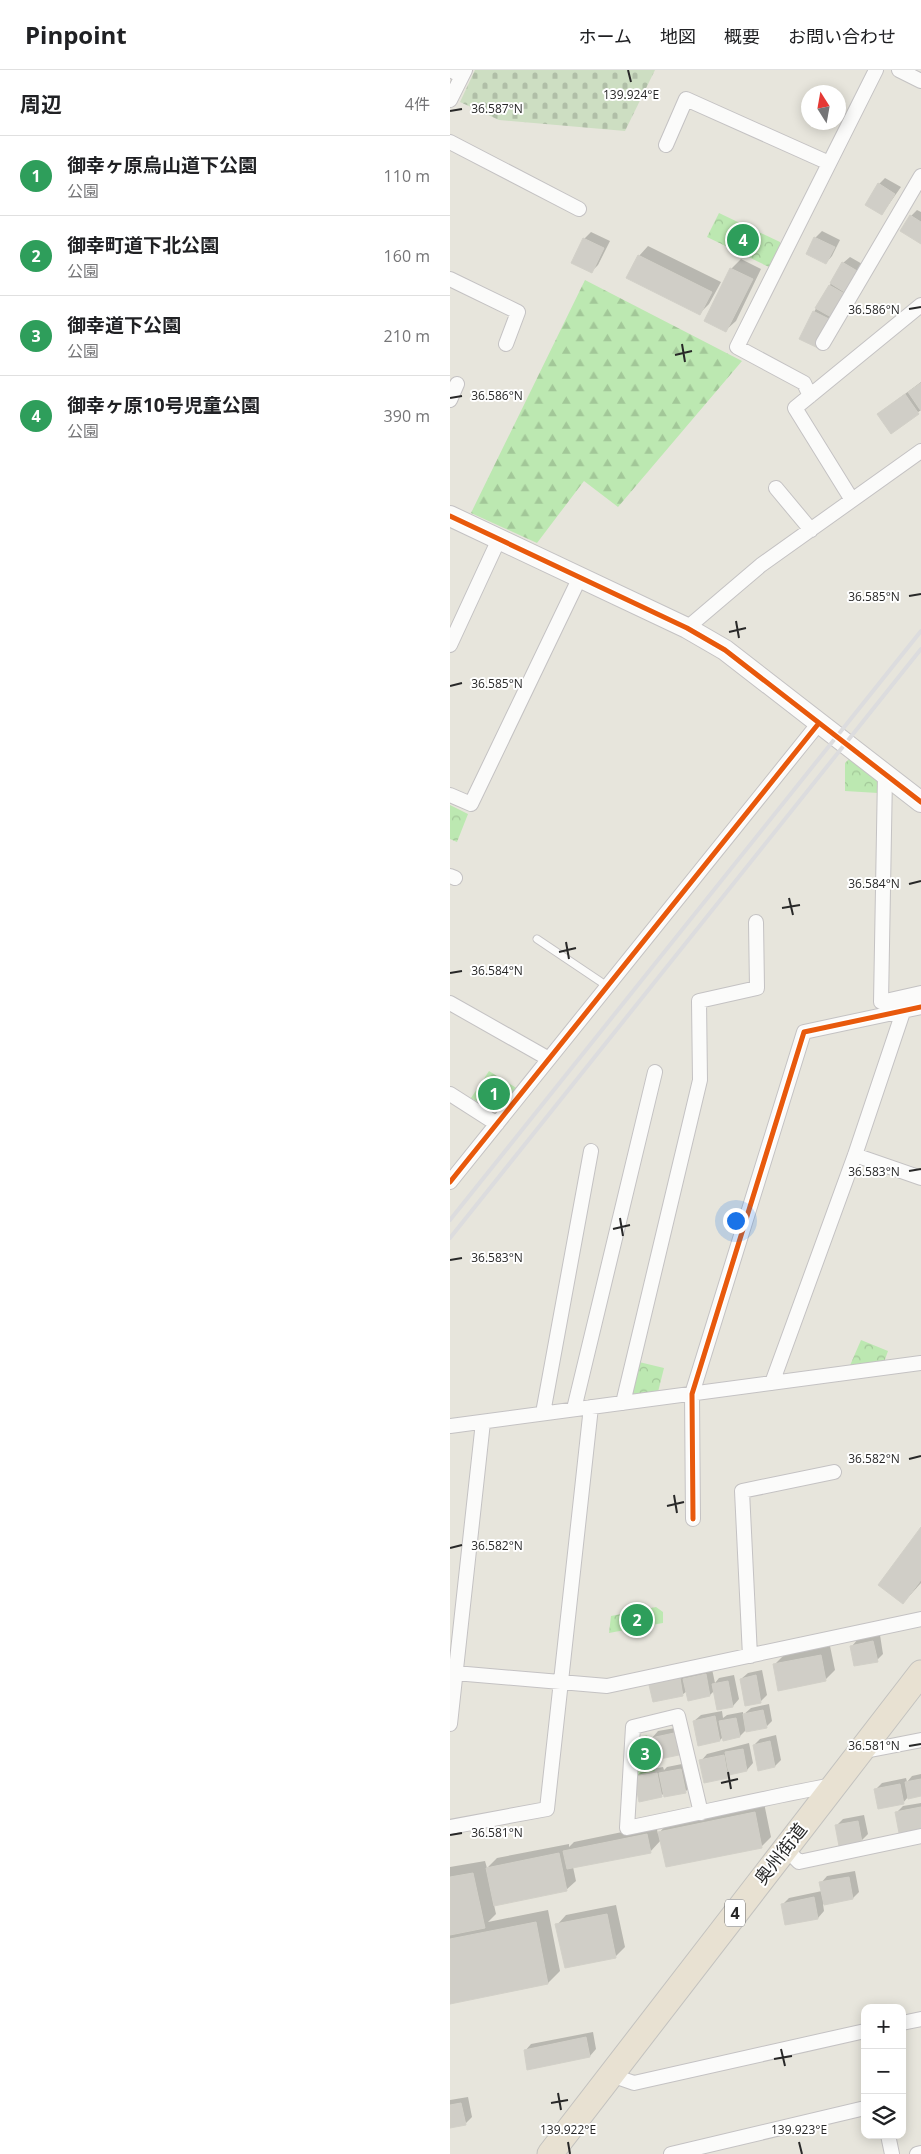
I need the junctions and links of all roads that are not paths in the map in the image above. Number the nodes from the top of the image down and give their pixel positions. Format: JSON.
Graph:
{"nodes":[{"id":1,"x":876,"y":70,"type":"edge"},
{"id":2,"x":899,"y":70,"type":"edge"},
{"id":3,"x":459,"y":72,"type":"edge"},
{"id":4,"x":921,"y":81,"type":"edge"},
{"id":5,"x":450,"y":100,"type":"edge"},
{"id":6,"x":450,"y":142,"type":"edge"},
{"id":7,"x":666,"y":145,"type":"dead end"},
{"id":8,"x":829,"y":163,"type":"junction"},
{"id":9,"x":921,"y":176,"type":"edge"},
{"id":10,"x":579,"y":209,"type":"dead end"},
{"id":11,"x":450,"y":279,"type":"edge"},
{"id":12,"x":921,"y":305,"type":"edge"},
{"id":13,"x":823,"y":343,"type":"dead end"},
{"id":14,"x":506,"y":344,"type":"dead end"},
{"id":15,"x":457,"y":384,"type":"dead end"},
{"id":16,"x":810,"y":396,"type":"junction"},
{"id":17,"x":450,"y":400,"type":"edge"},
{"id":18,"x":921,"y":451,"type":"edge"},
{"id":19,"x":776,"y":488,"type":"dead end"},
{"id":20,"x":852,"y":500,"type":"junction"},
{"id":21,"x":450,"y":516,"type":"edge"},
{"id":22,"x":811,"y":530,"type":"junction"},
{"id":23,"x":499,"y":539,"type":"junction"},
{"id":24,"x":580,"y":577,"type":"junction"},
{"id":25,"x":687,"y":628,"type":"junction"},
{"id":26,"x":450,"y":645,"type":"edge"},
{"id":27,"x":819,"y":723,"type":"junction"},
{"id":28,"x":885,"y":775,"type":"junction"},
{"id":29,"x":450,"y":795,"type":"edge"},
{"id":30,"x":921,"y":802,"type":"edge"},
{"id":31,"x":756,"y":922,"type":"dead end"},
{"id":32,"x":537,"y":939,"type":"dead end"},
{"id":33,"x":607,"y":986,"type":"junction"},
{"id":34,"x":921,"y":993,"type":"edge"},
{"id":35,"x":450,"y":1003,"type":"edge"},
{"id":36,"x":921,"y":1008,"type":"edge"},
{"id":37,"x":902,"y":1012,"type":"junction"},
{"id":38,"x":549,"y":1059,"type":"junction"},
{"id":39,"x":654,"y":1072,"type":"dead end"},
{"id":40,"x":450,"y":1094,"type":"edge"},
{"id":41,"x":497,"y":1124,"type":"junction"},
{"id":42,"x":590,"y":1151,"type":"dead end"},
{"id":43,"x":855,"y":1155,"type":"junction"},
{"id":44,"x":921,"y":1178,"type":"edge"},
{"id":45,"x":450,"y":1181,"type":"edge"},
{"id":46,"x":921,"y":1363,"type":"edge"},
{"id":47,"x":772,"y":1383,"type":"junction"},
{"id":48,"x":692,"y":1394,"type":"junction"},
{"id":49,"x":623,"y":1403,"type":"junction"},
{"id":50,"x":591,"y":1407,"type":"junction"},
{"id":51,"x":574,"y":1409,"type":"junction"},
{"id":52,"x":543,"y":1413,"type":"junction"},
{"id":53,"x":483,"y":1422,"type":"junction"},
{"id":54,"x":450,"y":1426,"type":"edge"},
{"id":55,"x":834,"y":1472,"type":"dead end"},
{"id":56,"x":693,"y":1519,"type":"dead end"},
{"id":57,"x":921,"y":1619,"type":"edge"},
{"id":58,"x":750,"y":1656,"type":"junction"},
{"id":59,"x":456,"y":1673,"type":"junction"},
{"id":60,"x":921,"y":1673,"type":"edge"},
{"id":61,"x":562,"y":1684,"type":"junction"},
{"id":62,"x":450,"y":1724,"type":"edge"},
{"id":63,"x":921,"y":1740,"type":"edge"},
{"id":64,"x":860,"y":1752,"type":"junction"},
{"id":65,"x":834,"y":1785,"type":"junction"},
{"id":66,"x":700,"y":1813,"type":"junction"},
{"id":67,"x":450,"y":1827,"type":"edge"},
{"id":68,"x":921,"y":1836,"type":"edge"},
{"id":69,"x":785,"y":1848,"type":"junction"},
{"id":70,"x":921,"y":2019,"type":"edge"},
{"id":71,"x":906,"y":2022,"type":"edge"},
{"id":72,"x":861,"y":2032,"type":"edge"},
{"id":73,"x":611,"y":2075,"type":"junction"},
{"id":74,"x":861,"y":2109,"type":"edge"},
{"id":75,"x":889,"y":2139,"type":"edge"},
{"id":76,"x":921,"y":2153,"type":"edge"},
{"id":77,"x":550,"y":2154,"type":"edge"},
{"id":78,"x":671,"y":2154,"type":"edge"},
{"id":79,"x":892,"y":2154,"type":"edge"},
{"id":80,"x":917,"y":2154,"type":"edge"}],
"edges":[{"from":1,"to":8,"type":"street"},
{"from":2,"to":4,"type":"street"},
{"from":3,"to":5,"type":"street"},
{"from":6,"to":10,"type":"street"},
{"from":7,"to":8,"type":"street"},
{"from":8,"to":16,"type":"street"},
{"from":9,"to":13,"type":"street"},
{"from":11,"to":14,"type":"street"},
{"from":12,"to":16,"type":"street"},
{"from":15,"to":17,"type":"street"},
{"from":16,"to":20,"type":"street"},
{"from":18,"to":20,"type":"street"},
{"from":19,"to":22,"type":"street"},
{"from":20,"to":22,"type":"street"},
{"from":21,"to":23,"type":"street"},
{"from":22,"to":25,"type":"street"},
{"from":23,"to":24,"type":"street"},
{"from":23,"to":26,"type":"street"},
{"from":24,"to":25,"type":"street"},
{"from":24,"to":29,"type":"street"},
{"from":25,"to":27,"type":"street"},
{"from":27,"to":28,"type":"street"},
{"from":27,"to":33,"type":"street"},
{"from":28,"to":30,"type":"street"},
{"from":28,"to":34,"type":"street"},
{"from":31,"to":49,"type":"street"},
{"from":32,"to":33,"type":"lane"},
{"from":33,"to":38,"type":"street"},
{"from":35,"to":38,"type":"street"},
{"from":36,"to":37,"type":"street"},
{"from":37,"to":43,"type":"street"},
{"from":37,"to":48,"type":"street"},
{"from":38,"to":41,"type":"street"},
{"from":39,"to":51,"type":"street"},
{"from":40,"to":41,"type":"street"},
{"from":41,"to":45,"type":"street"},
{"from":42,"to":52,"type":"street"},
{"from":43,"to":44,"type":"street"},
{"from":43,"to":47,"type":"street"},
{"from":46,"to":47,"type":"street"},
{"from":47,"to":48,"type":"street"},
{"from":48,"to":49,"type":"street"},
{"from":48,"to":56,"type":"street"},
{"from":49,"to":50,"type":"street"},
{"from":50,"to":51,"type":"street"},
{"from":50,"to":61,"type":"street"},
{"from":51,"to":52,"type":"street"},
{"from":52,"to":53,"type":"street"},
{"from":53,"to":54,"type":"street"},
{"from":53,"to":59,"type":"street"},
{"from":55,"to":58,"type":"street"},
{"from":57,"to":58,"type":"street"},
{"from":58,"to":61,"type":"street"},
{"from":59,"to":61,"type":"street"},
{"from":59,"to":62,"type":"street"},
{"from":60,"to":64,"type":"highway","name":"奥州街道","number":"4"},
{"from":61,"to":67,"type":"street"},
{"from":63,"to":64,"type":"street"},
{"from":64,"to":65,"type":"highway","name":"奥州街道","number":"4"},
{"from":65,"to":66,"type":"street"},
{"from":65,"to":69,"type":"highway","name":"奥州街道","number":"4"},
{"from":66,"to":66,"type":"street"},
{"from":68,"to":69,"type":"street"},
{"from":69,"to":73,"type":"highway","name":"奥州街道","number":"4"},
{"from":70,"to":71,"type":"street"},
{"from":72,"to":73,"type":"street"},
{"from":73,"to":77,"type":"highway","name":"奥州街道","number":"4"},
{"from":74,"to":78,"type":"street"},
{"from":75,"to":79,"type":"street"},
{"from":76,"to":80,"type":"street"}]}
